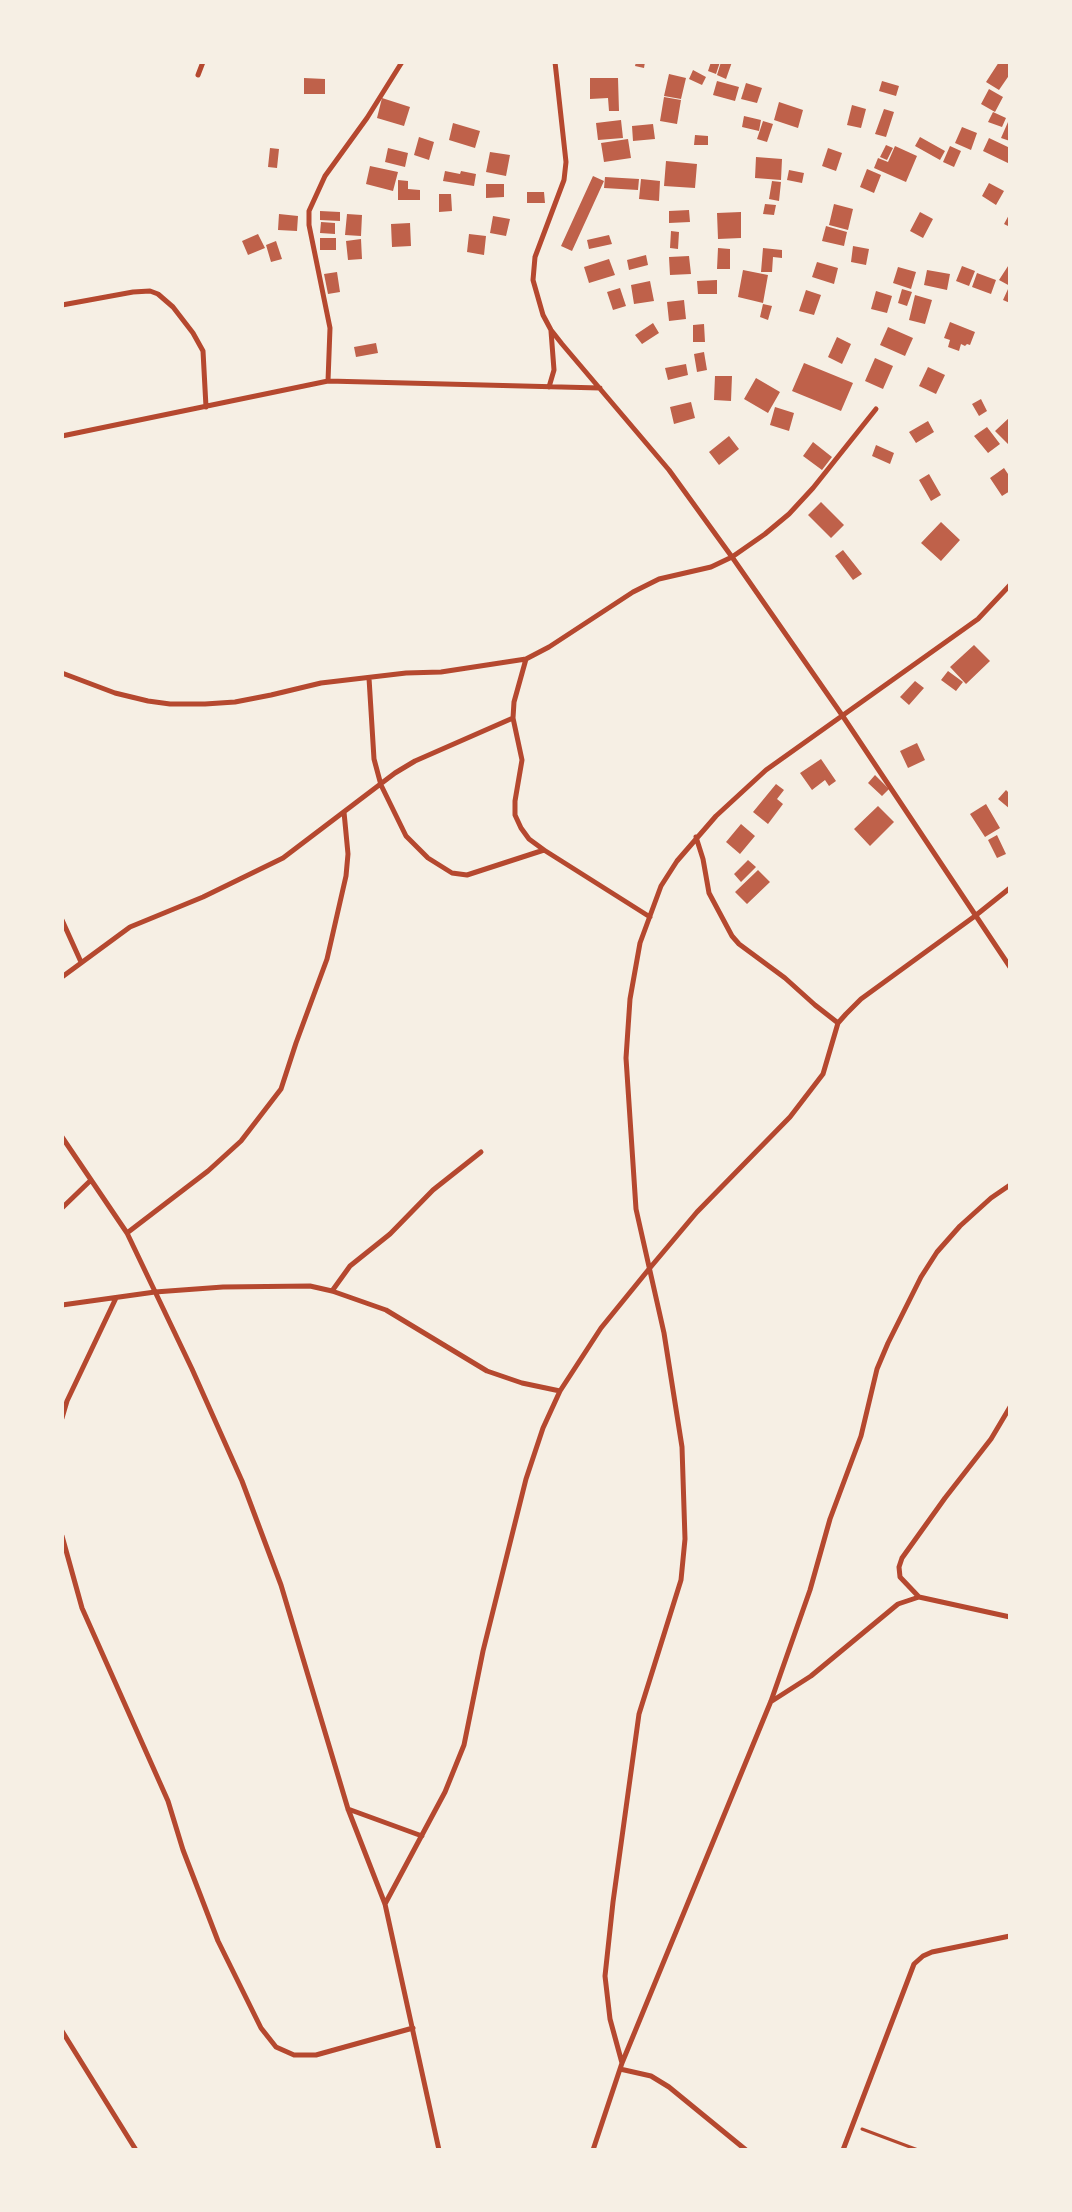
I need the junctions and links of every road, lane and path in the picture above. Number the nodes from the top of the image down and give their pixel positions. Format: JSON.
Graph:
{"nodes":[{"id":1,"x":203,"y":62,"type":"edge"},
{"id":2,"x":402,"y":62,"type":"edge"},
{"id":3,"x":555,"y":62,"type":"edge"},
{"id":4,"x":198,"y":75,"type":"dead end"},
{"id":5,"x":62,"y":305,"type":"edge"},
{"id":6,"x":550,"y":330,"type":"junction"},
{"id":7,"x":328,"y":381,"type":"junction"},
{"id":8,"x":549,"y":386,"type":"junction"},
{"id":9,"x":600,"y":388,"type":"junction"},
{"id":10,"x":206,"y":407,"type":"junction"},
{"id":11,"x":876,"y":408,"type":"dead end"},
{"id":12,"x":62,"y":436,"type":"edge"},
{"id":13,"x":732,"y":557,"type":"junction"},
{"id":14,"x":1010,"y":584,"type":"edge"},
{"id":15,"x":526,"y":659,"type":"junction"},
{"id":16,"x":62,"y":674,"type":"edge"},
{"id":17,"x":369,"y":678,"type":"junction"},
{"id":18,"x":842,"y":716,"type":"junction"},
{"id":19,"x":513,"y":718,"type":"junction"},
{"id":20,"x":381,"y":785,"type":"junction"},
{"id":21,"x":344,"y":812,"type":"junction"},
{"id":22,"x":696,"y":837,"type":"junction"},
{"id":23,"x":544,"y":850,"type":"junction"},
{"id":24,"x":1010,"y":888,"type":"edge"},
{"id":25,"x":975,"y":916,"type":"junction"},
{"id":26,"x":650,"y":917,"type":"junction"},
{"id":27,"x":62,"y":920,"type":"edge"},
{"id":28,"x":81,"y":962,"type":"junction"},
{"id":29,"x":1010,"y":967,"type":"edge"},
{"id":30,"x":62,"y":977,"type":"edge"},
{"id":31,"x":838,"y":1023,"type":"junction"},
{"id":32,"x":62,"y":1137,"type":"edge"},
{"id":33,"x":481,"y":1152,"type":"dead end"},
{"id":34,"x":91,"y":1180,"type":"junction"},
{"id":35,"x":1010,"y":1185,"type":"edge"},
{"id":36,"x":62,"y":1208,"type":"edge"},
{"id":37,"x":126,"y":1233,"type":"junction"},
{"id":38,"x":649,"y":1269,"type":"junction"},
{"id":39,"x":332,"y":1291,"type":"junction"},
{"id":40,"x":154,"y":1292,"type":"junction"},
{"id":41,"x":116,"y":1298,"type":"junction"},
{"id":42,"x":62,"y":1305,"type":"edge"},
{"id":43,"x":560,"y":1391,"type":"junction"},
{"id":44,"x":1010,"y":1407,"type":"edge"},
{"id":45,"x":62,"y":1418,"type":"edge"},
{"id":46,"x":62,"y":1536,"type":"edge"},
{"id":47,"x":919,"y":1597,"type":"junction"},
{"id":48,"x":1010,"y":1617,"type":"edge"},
{"id":49,"x":771,"y":1701,"type":"junction"},
{"id":50,"x":348,"y":1809,"type":"junction"},
{"id":51,"x":422,"y":1836,"type":"junction"},
{"id":52,"x":385,"y":1904,"type":"junction"},
{"id":53,"x":1010,"y":1936,"type":"edge"},
{"id":54,"x":413,"y":2028,"type":"junction"},
{"id":55,"x":62,"y":2031,"type":"edge"},
{"id":56,"x":622,"y":2063,"type":"junction"},
{"id":57,"x":620,"y":2069,"type":"junction"},
{"id":58,"x":854,"y":2125,"type":"junction"},
{"id":59,"x":740,"y":2145,"type":"junction"},
{"id":60,"x":136,"y":2150,"type":"edge"},
{"id":61,"x":439,"y":2150,"type":"edge"},
{"id":62,"x":593,"y":2150,"type":"edge"},
{"id":63,"x":736,"y":2150,"type":"edge"},
{"id":64,"x":746,"y":2150,"type":"edge"},
{"id":65,"x":843,"y":2150,"type":"edge"},
{"id":66,"x":918,"y":2150,"type":"edge"}],
"edges":[{"from":1,"to":4,"type":"street"},
{"from":2,"to":7,"type":"street"},
{"from":3,"to":6,"type":"street"},
{"from":5,"to":10,"type":"street"},
{"from":6,"to":8,"type":"street"},
{"from":6,"to":9,"type":"street"},
{"from":7,"to":8,"type":"street"},
{"from":7,"to":10,"type":"street"},
{"from":8,"to":9,"type":"street"},
{"from":9,"to":13,"type":"street"},
{"from":10,"to":12,"type":"street"},
{"from":11,"to":13,"type":"street"},
{"from":13,"to":15,"type":"street"},
{"from":13,"to":18,"type":"street"},
{"from":14,"to":18,"type":"street"},
{"from":15,"to":17,"type":"street"},
{"from":15,"to":19,"type":"street"},
{"from":16,"to":17,"type":"street"},
{"from":17,"to":20,"type":"street"},
{"from":18,"to":22,"type":"street"},
{"from":18,"to":25,"type":"street"},
{"from":19,"to":20,"type":"street"},
{"from":19,"to":23,"type":"street"},
{"from":20,"to":21,"type":"street"},
{"from":20,"to":23,"type":"street"},
{"from":21,"to":28,"type":"street"},
{"from":21,"to":37,"type":"street"},
{"from":22,"to":26,"type":"street"},
{"from":22,"to":31,"type":"street"},
{"from":23,"to":26,"type":"street"},
{"from":24,"to":25,"type":"street"},
{"from":25,"to":29,"type":"street"},
{"from":25,"to":31,"type":"street"},
{"from":26,"to":38,"type":"street"},
{"from":27,"to":28,"type":"street"},
{"from":28,"to":30,"type":"street"},
{"from":31,"to":38,"type":"street"},
{"from":32,"to":34,"type":"street"},
{"from":33,"to":39,"type":"street"},
{"from":34,"to":36,"type":"street"},
{"from":34,"to":37,"type":"street"},
{"from":35,"to":49,"type":"street"},
{"from":37,"to":40,"type":"street"},
{"from":38,"to":43,"type":"street"},
{"from":38,"to":56,"type":"street"},
{"from":39,"to":40,"type":"street"},
{"from":39,"to":43,"type":"street"},
{"from":40,"to":41,"type":"street"},
{"from":40,"to":50,"type":"street"},
{"from":41,"to":42,"type":"street"},
{"from":41,"to":45,"type":"street"},
{"from":43,"to":51,"type":"street"},
{"from":44,"to":47,"type":"street"},
{"from":46,"to":54,"type":"street"},
{"from":47,"to":48,"type":"street"},
{"from":47,"to":49,"type":"street"},
{"from":49,"to":56,"type":"street"},
{"from":50,"to":51,"type":"street"},
{"from":50,"to":52,"type":"street"},
{"from":51,"to":52,"type":"street"},
{"from":52,"to":54,"type":"street"},
{"from":53,"to":58,"type":"street"},
{"from":54,"to":61,"type":"street"},
{"from":55,"to":60,"type":"street"},
{"from":56,"to":57,"type":"street"},
{"from":57,"to":59,"type":"street"},
{"from":57,"to":62,"type":"street"},
{"from":58,"to":65,"type":"street"},
{"from":58,"to":66,"type":"path"},
{"from":59,"to":63,"type":"street"},
{"from":59,"to":64,"type":"street"}]}
